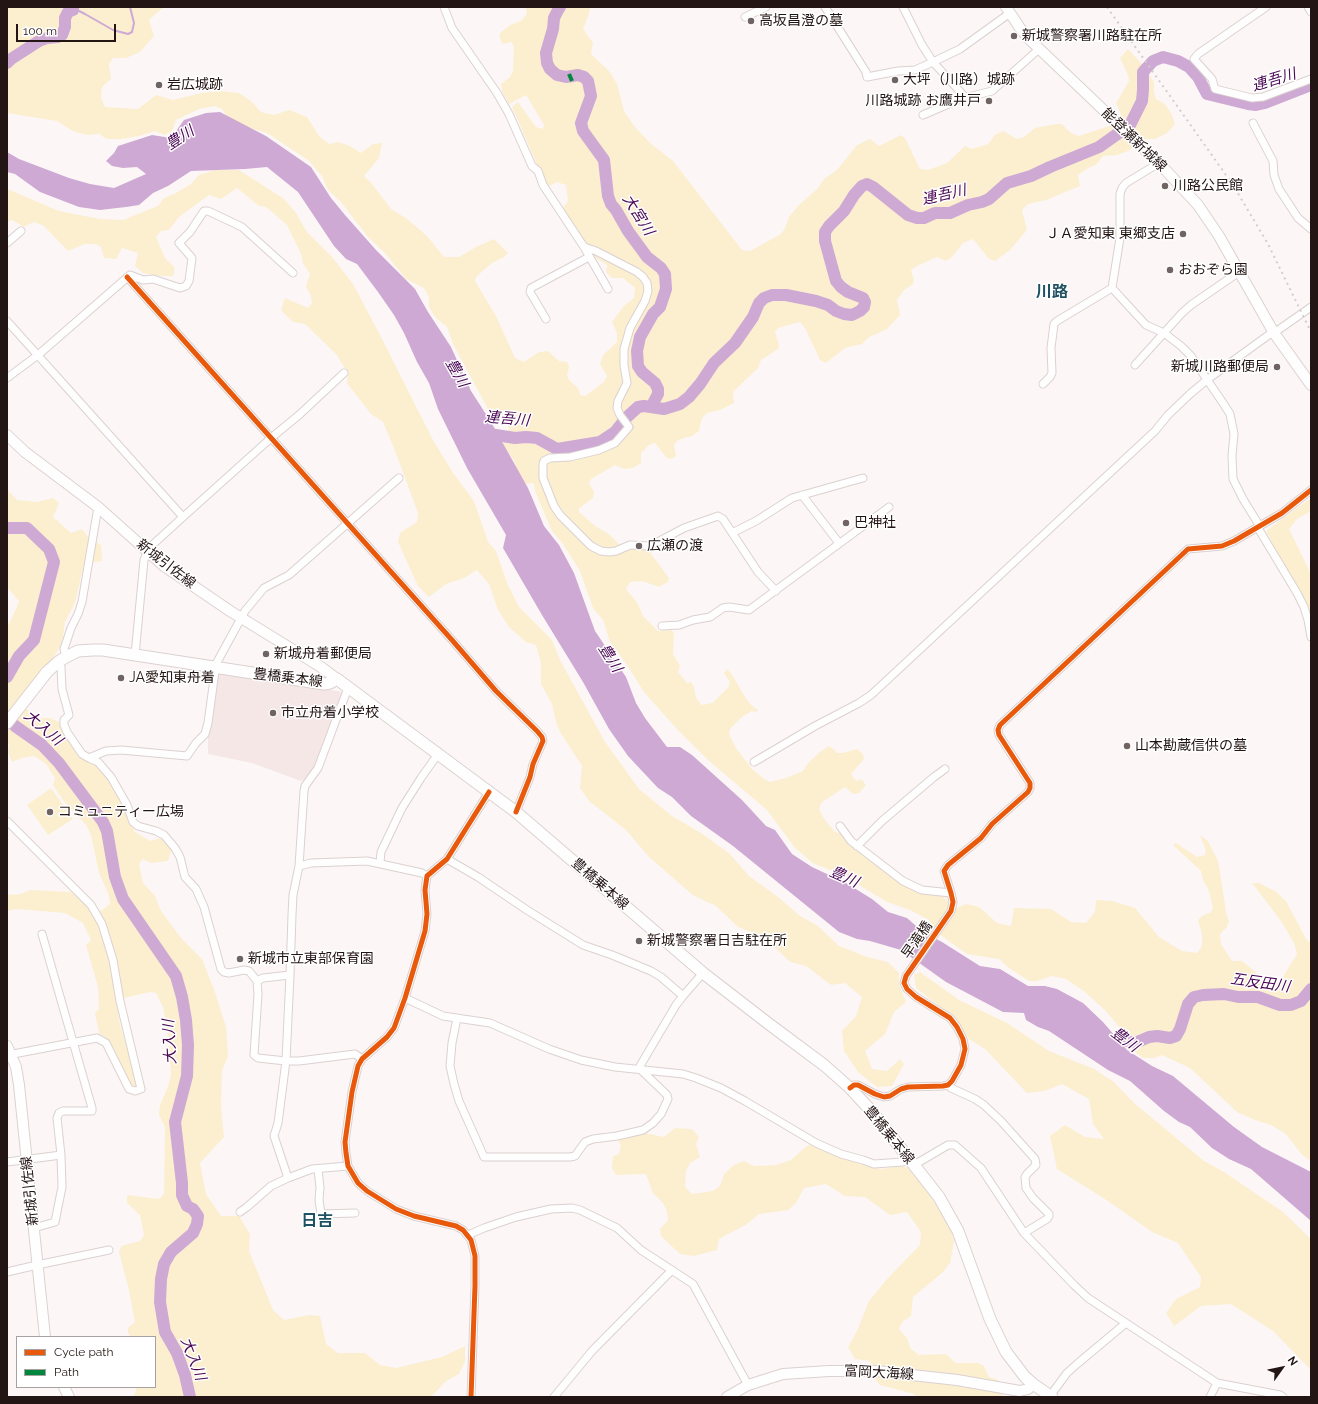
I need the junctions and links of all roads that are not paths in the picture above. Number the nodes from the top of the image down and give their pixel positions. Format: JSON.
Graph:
{"nodes":[{"id":1,"x":444,"y":7,"type":"edge"},
{"id":2,"x":766,"y":7,"type":"edge"},
{"id":3,"x":825,"y":7,"type":"edge"},
{"id":4,"x":903,"y":7,"type":"edge"},
{"id":5,"x":1266,"y":7,"type":"edge"},
{"id":6,"x":1308,"y":7,"type":"edge"},
{"id":7,"x":1008,"y":10,"type":"edge"},
{"id":8,"x":1311,"y":12,"type":"edge"},
{"id":9,"x":745,"y":17,"type":"dead end"},
{"id":10,"x":1039,"y":49,"type":"junction"},
{"id":11,"x":933,"y":62,"type":"junction"},
{"id":12,"x":1311,"y":79,"type":"edge"},
{"id":13,"x":965,"y":97,"type":"junction"},
{"id":14,"x":923,"y":115,"type":"dead end"},
{"id":15,"x":1253,"y":123,"type":"dead end"},
{"id":16,"x":1159,"y":163,"type":"junction"},
{"id":17,"x":1311,"y":229,"type":"edge"},
{"id":18,"x":21,"y":230,"type":"dead end"},
{"id":19,"x":7,"y":242,"type":"edge"},
{"id":20,"x":584,"y":247,"type":"junction"},
{"id":21,"x":589,"y":257,"type":"junction"},
{"id":22,"x":1239,"y":272,"type":"junction"},
{"id":23,"x":293,"y":273,"type":"dead end"},
{"id":24,"x":127,"y":277,"type":"junction"},
{"id":25,"x":1112,"y":288,"type":"junction"},
{"id":26,"x":608,"y":289,"type":"dead end"},
{"id":27,"x":1311,"y":306,"type":"edge"},
{"id":28,"x":546,"y":319,"type":"dead end"},
{"id":29,"x":7,"y":321,"type":"edge"},
{"id":30,"x":1164,"y":333,"type":"junction"},
{"id":31,"x":1274,"y":333,"type":"junction"},
{"id":32,"x":38,"y":355,"type":"junction"},
{"id":33,"x":1135,"y":365,"type":"dead end"},
{"id":34,"x":344,"y":373,"type":"dead end"},
{"id":35,"x":7,"y":378,"type":"edge"},
{"id":36,"x":1208,"y":379,"type":"junction"},
{"id":37,"x":1043,"y":384,"type":"dead end"},
{"id":38,"x":1311,"y":385,"type":"edge"},
{"id":39,"x":7,"y":435,"type":"edge"},
{"id":40,"x":271,"y":438,"type":"junction"},
{"id":41,"x":399,"y":478,"type":"dead end"},
{"id":42,"x":863,"y":478,"type":"dead end"},
{"id":43,"x":1311,"y":490,"type":"edge"},
{"id":44,"x":802,"y":494,"type":"junction"},
{"id":45,"x":98,"y":507,"type":"junction"},
{"id":46,"x":889,"y":507,"type":"dead end"},
{"id":47,"x":183,"y":517,"type":"junction"},
{"id":48,"x":347,"y":523,"type":"junction"},
{"id":49,"x":1258,"y":528,"type":"junction"},
{"id":50,"x":732,"y":533,"type":"junction"},
{"id":51,"x":839,"y":543,"type":"junction"},
{"id":52,"x":147,"y":551,"type":"junction"},
{"id":53,"x":776,"y":591,"type":"junction"},
{"id":54,"x":241,"y":618,"type":"junction"},
{"id":55,"x":662,"y":626,"type":"dead end"},
{"id":56,"x":1311,"y":637,"type":"edge"},
{"id":57,"x":135,"y":655,"type":"junction"},
{"id":58,"x":62,"y":659,"type":"junction"},
{"id":59,"x":214,"y":668,"type":"junction"},
{"id":60,"x":337,"y":679,"type":"junction"},
{"id":61,"x":348,"y":688,"type":"junction"},
{"id":62,"x":7,"y":723,"type":"edge"},
{"id":63,"x":438,"y":754,"type":"junction"},
{"id":64,"x":89,"y":758,"type":"junction"},
{"id":65,"x":754,"y":762,"type":"dead end"},
{"id":66,"x":945,"y":769,"type":"dead end"},
{"id":67,"x":489,"y":792,"type":"junction"},
{"id":68,"x":516,"y":812,"type":"junction"},
{"id":69,"x":7,"y":821,"type":"edge"},
{"id":70,"x":840,"y":826,"type":"dead end"},
{"id":71,"x":857,"y":846,"type":"junction"},
{"id":72,"x":447,"y":860,"type":"junction"},
{"id":73,"x":380,"y":863,"type":"junction"},
{"id":74,"x":299,"y":866,"type":"junction"},
{"id":75,"x":427,"y":876,"type":"junction"},
{"id":76,"x":952,"y":893,"type":"junction"},
{"id":77,"x":42,"y":934,"type":"dead end"},
{"id":78,"x":703,"y":973,"type":"junction"},
{"id":79,"x":290,"y":975,"type":"junction"},
{"id":80,"x":257,"y":981,"type":"junction"},
{"id":81,"x":683,"y":996,"type":"junction"},
{"id":82,"x":406,"y":998,"type":"junction"},
{"id":83,"x":457,"y":1018,"type":"junction"},
{"id":84,"x":73,"y":1042,"type":"junction"},
{"id":85,"x":8,"y":1052,"type":"edge"},
{"id":86,"x":362,"y":1059,"type":"junction"},
{"id":87,"x":286,"y":1061,"type":"junction"},
{"id":88,"x":641,"y":1070,"type":"junction"},
{"id":89,"x":948,"y":1084,"type":"junction"},
{"id":90,"x":850,"y":1088,"type":"junction"},
{"id":91,"x":61,"y":1155,"type":"junction"},
{"id":92,"x":26,"y":1158,"type":"junction"},
{"id":93,"x":7,"y":1162,"type":"edge"},
{"id":94,"x":912,"y":1162,"type":"junction"},
{"id":95,"x":348,"y":1166,"type":"junction"},
{"id":96,"x":318,"y":1169,"type":"junction"},
{"id":97,"x":288,"y":1178,"type":"junction"},
{"id":98,"x":240,"y":1212,"type":"dead end"},
{"id":99,"x":355,"y":1213,"type":"dead end"},
{"id":100,"x":34,"y":1228,"type":"junction"},
{"id":101,"x":1024,"y":1233,"type":"junction"},
{"id":102,"x":468,"y":1235,"type":"junction"},
{"id":103,"x":109,"y":1250,"type":"dead end"},
{"id":104,"x":38,"y":1265,"type":"junction"},
{"id":105,"x":672,"y":1270,"type":"junction"},
{"id":106,"x":7,"y":1272,"type":"edge"},
{"id":107,"x":1126,"y":1323,"type":"junction"},
{"id":108,"x":45,"y":1336,"type":"edge"},
{"id":109,"x":1216,"y":1383,"type":"junction"},
{"id":110,"x":1033,"y":1384,"type":"junction"},
{"id":111,"x":748,"y":1385,"type":"junction"},
{"id":112,"x":64,"y":1388,"type":"edge"},
{"id":113,"x":1051,"y":1396,"type":"edge"},
{"id":114,"x":69,"y":1397,"type":"edge"},
{"id":115,"x":471,"y":1397,"type":"edge"},
{"id":116,"x":554,"y":1397,"type":"edge"},
{"id":117,"x":727,"y":1397,"type":"edge"},
{"id":118,"x":1210,"y":1397,"type":"edge"},
{"id":119,"x":1284,"y":1397,"type":"edge"}],
"edges":[{"from":1,"to":20,"type":"street"},
{"from":2,"to":9,"type":"street"},
{"from":3,"to":11,"type":"street"},
{"from":4,"to":11,"type":"street"},
{"from":5,"to":12,"type":"street"},
{"from":6,"to":8,"type":"street"},
{"from":7,"to":10,"type":"main road","name":"能登瀬新城線"},
{"from":7,"to":11,"type":"street"},
{"from":10,"to":13,"type":"street"},
{"from":10,"to":16,"type":"main road","name":"能登瀬新城線"},
{"from":11,"to":13,"type":"street"},
{"from":13,"to":14,"type":"street"},
{"from":15,"to":17,"type":"street"},
{"from":16,"to":22,"type":"main road","name":"能登瀬新城線"},
{"from":16,"to":25,"type":"street"},
{"from":18,"to":19,"type":"street"},
{"from":20,"to":21,"type":"street"},
{"from":20,"to":50,"type":"street"},
{"from":21,"to":26,"type":"street"},
{"from":21,"to":28,"type":"street"},
{"from":22,"to":30,"type":"street"},
{"from":22,"to":31,"type":"main road","name":"能登瀬新城線"},
{"from":23,"to":24,"type":"street"},
{"from":24,"to":32,"type":"street"},
{"from":24,"to":40,"type":"street"},
{"from":25,"to":30,"type":"street"},
{"from":25,"to":37,"type":"street"},
{"from":27,"to":31,"type":"street"},
{"from":29,"to":32,"type":"street"},
{"from":30,"to":33,"type":"street"},
{"from":30,"to":36,"type":"street"},
{"from":31,"to":36,"type":"street"},
{"from":31,"to":38,"type":"main road","name":"能登瀬新城線"},
{"from":32,"to":35,"type":"street"},
{"from":32,"to":47,"type":"street"},
{"from":34,"to":40,"type":"street"},
{"from":36,"to":49,"type":"street"},
{"from":36,"to":65,"type":"street"},
{"from":39,"to":45,"type":"main road","name":"新城引佐線"},
{"from":40,"to":47,"type":"street"},
{"from":40,"to":48,"type":"street"},
{"from":41,"to":48,"type":"street"},
{"from":42,"to":44,"type":"street"},
{"from":43,"to":49,"type":"street"},
{"from":44,"to":50,"type":"street"},
{"from":44,"to":51,"type":"street"},
{"from":45,"to":52,"type":"main road","name":"新城引佐線"},
{"from":45,"to":58,"type":"street"},
{"from":46,"to":51,"type":"street"},
{"from":47,"to":52,"type":"street"},
{"from":48,"to":54,"type":"street"},
{"from":48,"to":68,"type":"street"},
{"from":49,"to":56,"type":"street"},
{"from":49,"to":76,"type":"street"},
{"from":50,"to":53,"type":"street"},
{"from":51,"to":53,"type":"street"},
{"from":52,"to":54,"type":"main road","name":"新城引佐線"},
{"from":52,"to":57,"type":"street"},
{"from":53,"to":55,"type":"street"},
{"from":54,"to":59,"type":"street"},
{"from":54,"to":60,"type":"main road","name":"新城引佐線"},
{"from":57,"to":58,"type":"main road","name":"豊橋乗本線"},
{"from":57,"to":59,"type":"main road","name":"豊橋乗本線"},
{"from":58,"to":62,"type":"main road","name":"豊橋乗本線"},
{"from":58,"to":64,"type":"street"},
{"from":59,"to":60,"type":"main road","name":"豊橋乗本線"},
{"from":59,"to":64,"type":"street"},
{"from":60,"to":61,"type":"main road","name":"豊橋乗本線"},
{"from":61,"to":63,"type":"main road","name":"豊橋乗本線"},
{"from":61,"to":74,"type":"street"},
{"from":63,"to":67,"type":"main road","name":"豊橋乗本線"},
{"from":63,"to":73,"type":"street"},
{"from":64,"to":80,"type":"street"},
{"from":66,"to":71,"type":"street"},
{"from":67,"to":68,"type":"main road","name":"豊橋乗本線"},
{"from":67,"to":72,"type":"street"},
{"from":68,"to":78,"type":"main road","name":"豊橋乗本線"},
{"from":69,"to":84,"type":"street"},
{"from":70,"to":71,"type":"street"},
{"from":71,"to":76,"type":"street"},
{"from":72,"to":75,"type":"street"},
{"from":72,"to":81,"type":"street"},
{"from":73,"to":74,"type":"street"},
{"from":73,"to":75,"type":"street"},
{"from":74,"to":79,"type":"street"},
{"from":75,"to":82,"type":"street"},
{"from":76,"to":89,"type":"street","name":"早滝橋"},
{"from":77,"to":84,"type":"street"},
{"from":78,"to":81,"type":"street"},
{"from":78,"to":90,"type":"main road","name":"豊橋乗本線"},
{"from":79,"to":80,"type":"street"},
{"from":79,"to":87,"type":"street"},
{"from":80,"to":87,"type":"street"},
{"from":81,"to":88,"type":"street"},
{"from":82,"to":83,"type":"street"},
{"from":82,"to":86,"type":"street"},
{"from":83,"to":88,"type":"street"},
{"from":83,"to":88,"type":"street"},
{"from":84,"to":85,"type":"street"},
{"from":84,"to":91,"type":"street"},
{"from":85,"to":92,"type":"main road","name":"新城引佐線"},
{"from":86,"to":87,"type":"street"},
{"from":86,"to":95,"type":"street"},
{"from":87,"to":97,"type":"street"},
{"from":88,"to":94,"type":"street"},
{"from":89,"to":90,"type":"street"},
{"from":89,"to":101,"type":"street"},
{"from":90,"to":94,"type":"main road","name":"豊橋乗本線"},
{"from":91,"to":92,"type":"street"},
{"from":91,"to":100,"type":"street"},
{"from":92,"to":93,"type":"street"},
{"from":92,"to":100,"type":"main road","name":"新城引佐線"},
{"from":94,"to":101,"type":"street"},
{"from":94,"to":110,"type":"main road","name":"豊橋乗本線"},
{"from":95,"to":96,"type":"street"},
{"from":95,"to":102,"type":"street"},
{"from":96,"to":97,"type":"street"},
{"from":96,"to":99,"type":"street"},
{"from":97,"to":98,"type":"street"},
{"from":100,"to":104,"type":"main road","name":"新城引佐線"},
{"from":101,"to":107,"type":"street"},
{"from":102,"to":105,"type":"street"},
{"from":102,"to":115,"type":"street"},
{"from":103,"to":104,"type":"street"},
{"from":104,"to":106,"type":"street"},
{"from":104,"to":108,"type":"main road","name":"新城引佐線"},
{"from":105,"to":111,"type":"street"},
{"from":105,"to":116,"type":"street"},
{"from":107,"to":109,"type":"street"},
{"from":107,"to":113,"type":"street"},
{"from":109,"to":118,"type":"street"},
{"from":109,"to":119,"type":"street"},
{"from":110,"to":111,"type":"main road","name":"富岡大海線"},
{"from":110,"to":113,"type":"main road","name":"豊橋乗本線"},
{"from":111,"to":117,"type":"main road","name":"富岡大海線"},
{"from":112,"to":114,"type":"main road"}]}
